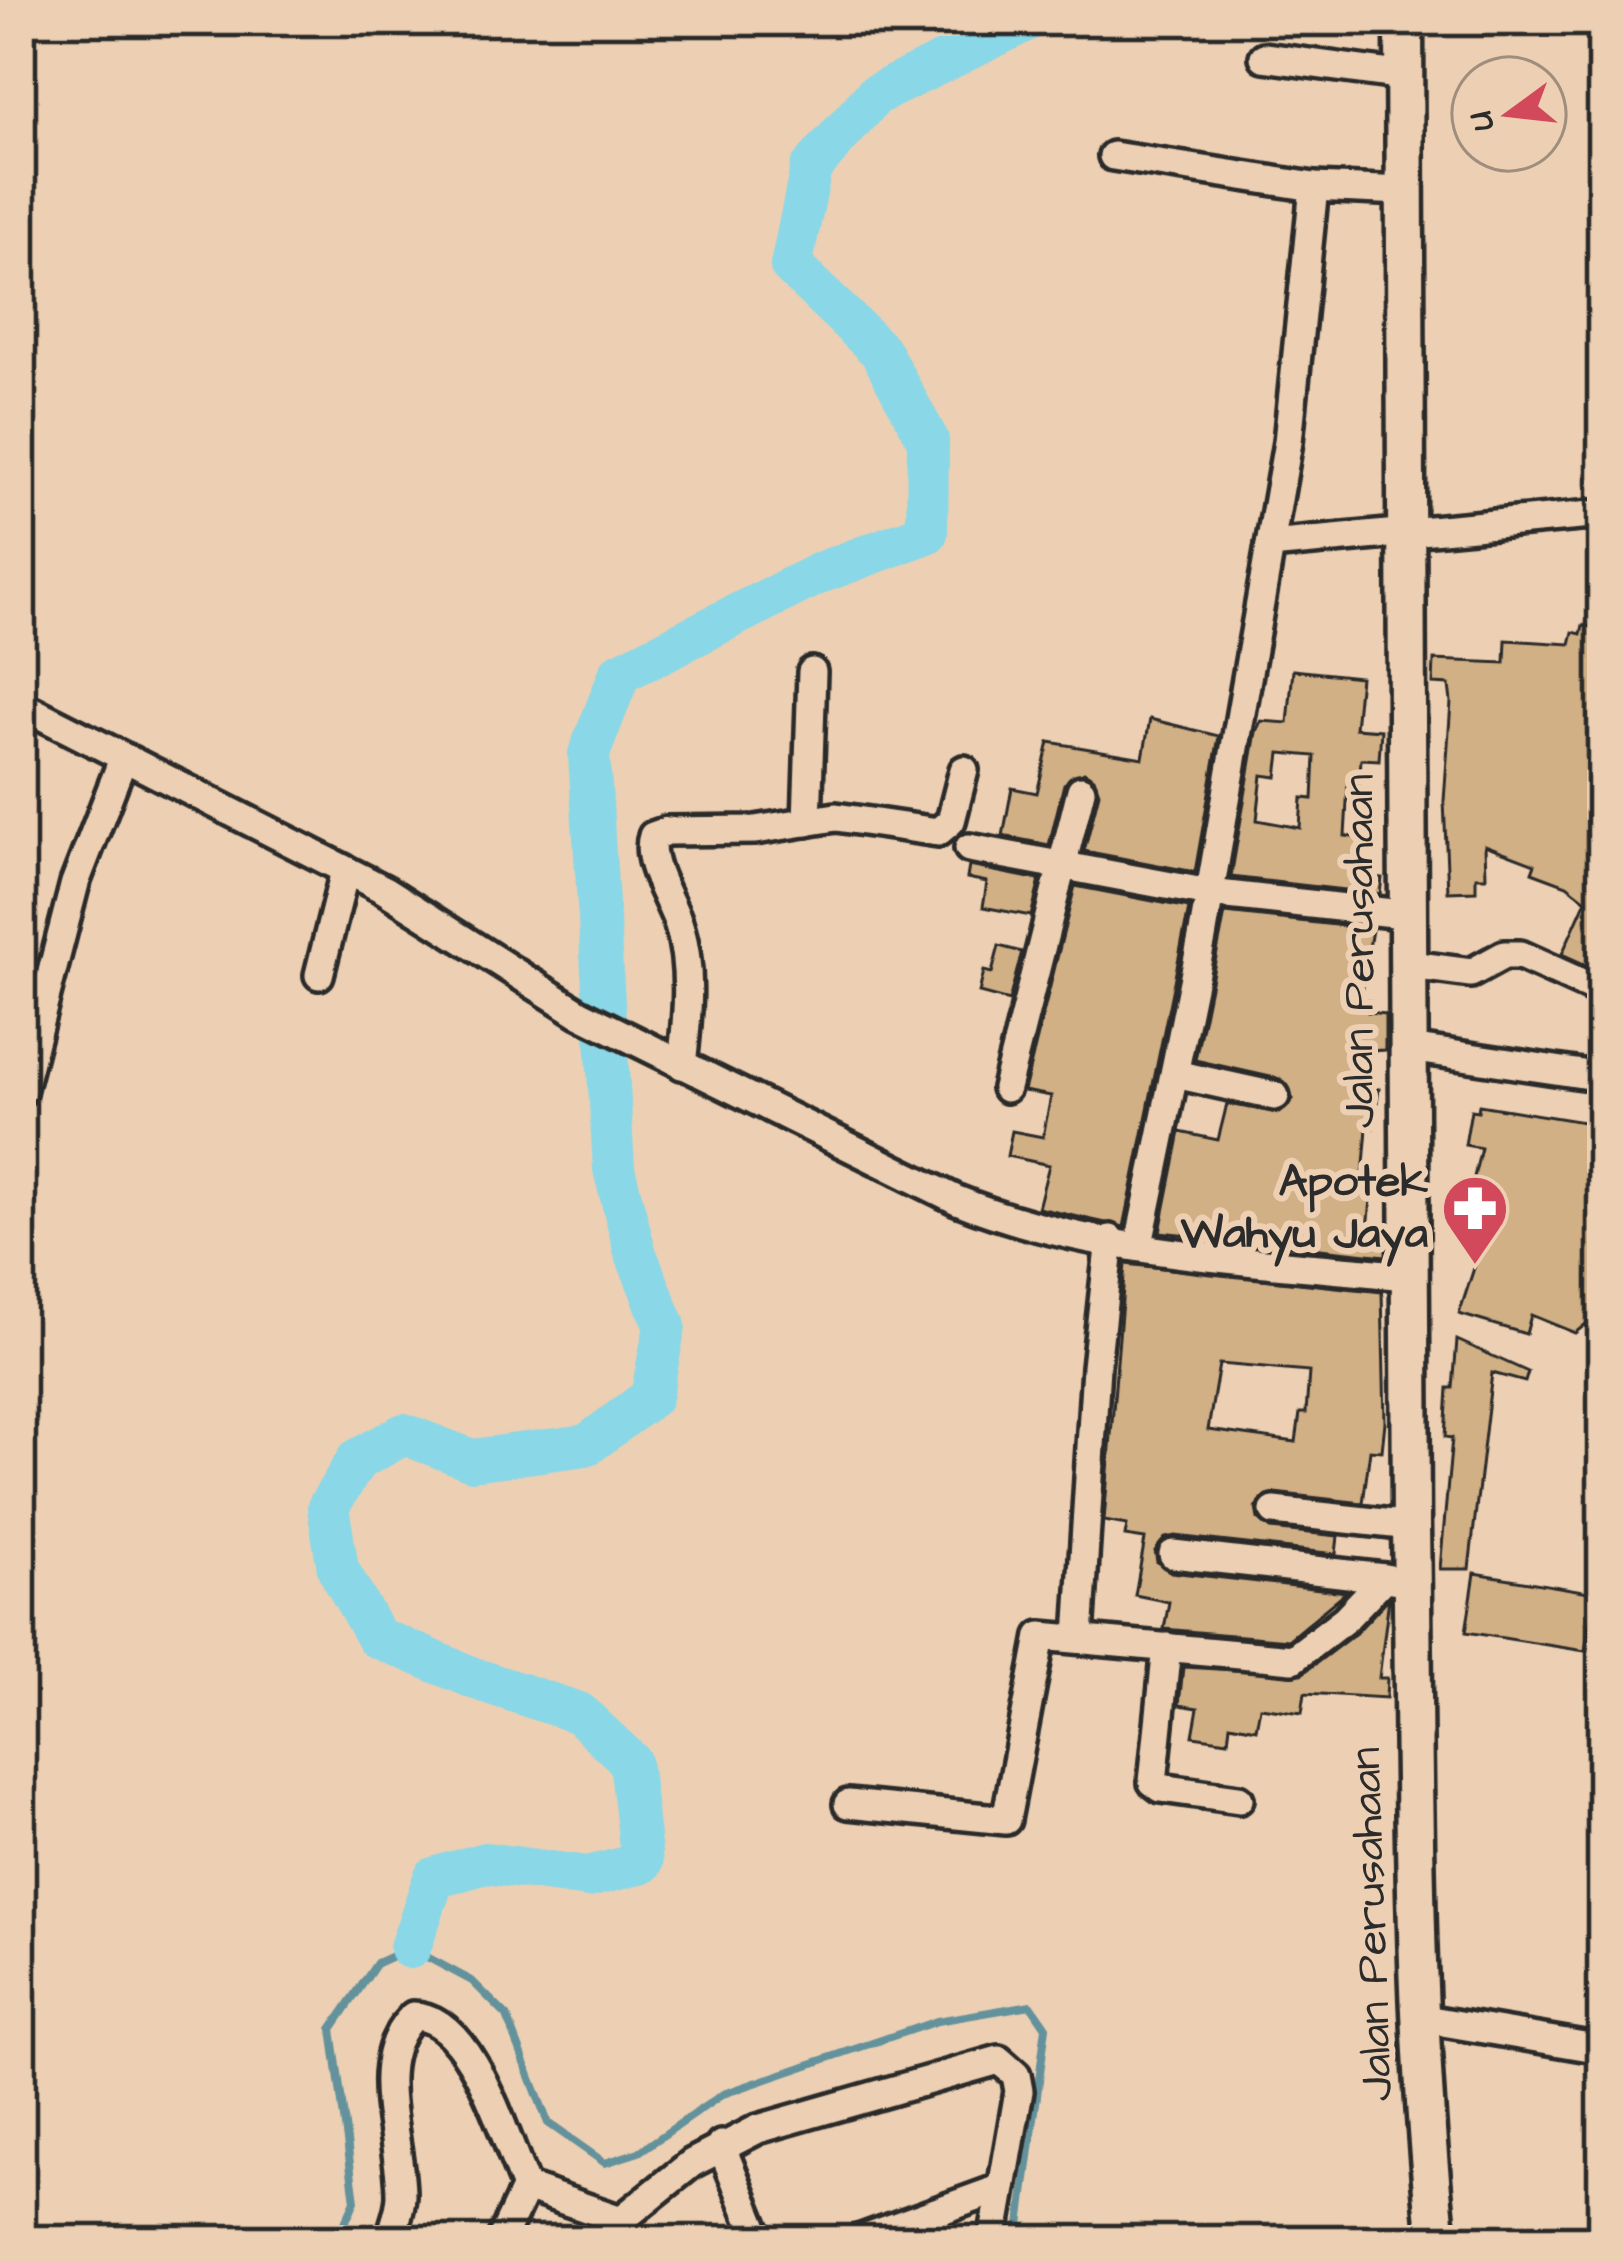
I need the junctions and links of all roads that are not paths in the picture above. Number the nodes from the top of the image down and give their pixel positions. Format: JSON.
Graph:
{"nodes":[{"id":1,"x":1405,"y":21,"type":"edge"},
{"id":2,"x":1264,"y":57,"type":"dead end"},
{"id":3,"x":1405,"y":76,"type":"junction"},
{"id":4,"x":1113,"y":156,"type":"dead end"},
{"id":5,"x":1314,"y":188,"type":"junction"},
{"id":6,"x":1404,"y":190,"type":"junction"},
{"id":7,"x":1602,"y":514,"type":"edge"},
{"id":8,"x":1406,"y":536,"type":"junction"},
{"id":9,"x":1270,"y":545,"type":"junction"},
{"id":10,"x":812,"y":671,"type":"dead end"},
{"id":11,"x":21,"y":705,"type":"edge"},
{"id":12,"x":123,"y":759,"type":"junction"},
{"id":13,"x":964,"y":770,"type":"dead end"},
{"id":14,"x":1081,"y":790,"type":"dead end"},
{"id":15,"x":808,"y":822,"type":"junction"},
{"id":16,"x":969,"y":848,"type":"dead end"},
{"id":17,"x":1064,"y":865,"type":"junction"},
{"id":18,"x":345,"y":871,"type":"junction"},
{"id":19,"x":1209,"y":893,"type":"junction"},
{"id":20,"x":1411,"y":915,"type":"junction"},
{"id":21,"x":1412,"y":965,"type":"junction"},
{"id":22,"x":319,"y":975,"type":"dead end"},
{"id":23,"x":1602,"y":992,"type":"edge"},
{"id":24,"x":1410,"y":1048,"type":"junction"},
{"id":25,"x":682,"y":1065,"type":"junction"},
{"id":26,"x":1175,"y":1074,"type":"junction"},
{"id":27,"x":1602,"y":1077,"type":"edge"},
{"id":28,"x":1006,"y":1088,"type":"dead end"},
{"id":29,"x":21,"y":1093,"type":"edge"},
{"id":30,"x":1276,"y":1096,"type":"dead end"},
{"id":31,"x":1110,"y":1239,"type":"junction"},
{"id":32,"x":1138,"y":1244,"type":"junction"},
{"id":33,"x":1406,"y":1276,"type":"junction"},
{"id":34,"x":1274,"y":1511,"type":"dead end"},
{"id":35,"x":1412,"y":1526,"type":"junction"},
{"id":36,"x":1173,"y":1554,"type":"dead end"},
{"id":37,"x":1398,"y":1580,"type":"junction"},
{"id":38,"x":1079,"y":1637,"type":"junction"},
{"id":39,"x":1167,"y":1647,"type":"junction"},
{"id":40,"x":1238,"y":1799,"type":"dead end"},
{"id":41,"x":848,"y":1804,"type":"dead end"},
{"id":42,"x":1420,"y":2018,"type":"junction"},
{"id":43,"x":1602,"y":2049,"type":"edge"},
{"id":44,"x":721,"y":2145,"type":"junction"},
{"id":45,"x":526,"y":2187,"type":"junction"},
{"id":46,"x":999,"y":2189,"type":"junction"},
{"id":47,"x":618,"y":2230,"type":"edge"},
{"id":48,"x":390,"y":2240,"type":"edge"},
{"id":49,"x":501,"y":2240,"type":"edge"},
{"id":50,"x":759,"y":2240,"type":"edge"},
{"id":51,"x":860,"y":2240,"type":"edge"},
{"id":52,"x":993,"y":2240,"type":"edge"},
{"id":53,"x":1437,"y":2240,"type":"edge"}],
"edges":[{"from":1,"to":3,"type":"main road","name":"Jalan Perusahaan"},
{"from":2,"to":3,"type":"street"},
{"from":3,"to":6,"type":"main road","name":"Jalan Perusahaan"},
{"from":4,"to":5,"type":"street"},
{"from":5,"to":6,"type":"street"},
{"from":5,"to":9,"type":"street"},
{"from":6,"to":8,"type":"main road","name":"Jalan Perusahaan"},
{"from":7,"to":8,"type":"street"},
{"from":8,"to":9,"type":"street"},
{"from":8,"to":20,"type":"main road","name":"Jalan Perusahaan"},
{"from":9,"to":19,"type":"street"},
{"from":10,"to":15,"type":"street"},
{"from":11,"to":12,"type":"street"},
{"from":12,"to":18,"type":"street"},
{"from":12,"to":29,"type":"street"},
{"from":13,"to":15,"type":"street"},
{"from":14,"to":17,"type":"street"},
{"from":15,"to":25,"type":"street"},
{"from":16,"to":17,"type":"street"},
{"from":17,"to":19,"type":"street"},
{"from":17,"to":28,"type":"street"},
{"from":18,"to":22,"type":"street"},
{"from":18,"to":25,"type":"street"},
{"from":19,"to":20,"type":"street"},
{"from":19,"to":26,"type":"street"},
{"from":20,"to":21,"type":"main road","name":"Jalan Perusahaan"},
{"from":21,"to":23,"type":"street"},
{"from":21,"to":24,"type":"main road","name":"Jalan Perusahaan"},
{"from":24,"to":27,"type":"street"},
{"from":24,"to":33,"type":"main road","name":"Jalan Perusahaan"},
{"from":25,"to":31,"type":"street"},
{"from":26,"to":30,"type":"street"},
{"from":26,"to":32,"type":"street"},
{"from":31,"to":32,"type":"street"},
{"from":31,"to":38,"type":"street"},
{"from":32,"to":33,"type":"street"},
{"from":33,"to":35,"type":"main road","name":"Jalan Perusahaan"},
{"from":34,"to":35,"type":"street"},
{"from":35,"to":37,"type":"main road","name":"Jalan Perusahaan"},
{"from":36,"to":37,"type":"street"},
{"from":37,"to":39,"type":"street"},
{"from":37,"to":42,"type":"main road","name":"Jalan Perusahaan"},
{"from":38,"to":39,"type":"street"},
{"from":38,"to":41,"type":"street"},
{"from":39,"to":40,"type":"street"},
{"from":42,"to":43,"type":"street"},
{"from":42,"to":53,"type":"main road","name":"Jalan Perusahaan"},
{"from":44,"to":46,"type":"street"},
{"from":44,"to":47,"type":"street"},
{"from":44,"to":50,"type":"street"},
{"from":45,"to":47,"type":"street"},
{"from":45,"to":48,"type":"street"},
{"from":45,"to":49,"type":"street"},
{"from":46,"to":51,"type":"street"},
{"from":46,"to":52,"type":"street"}]}
